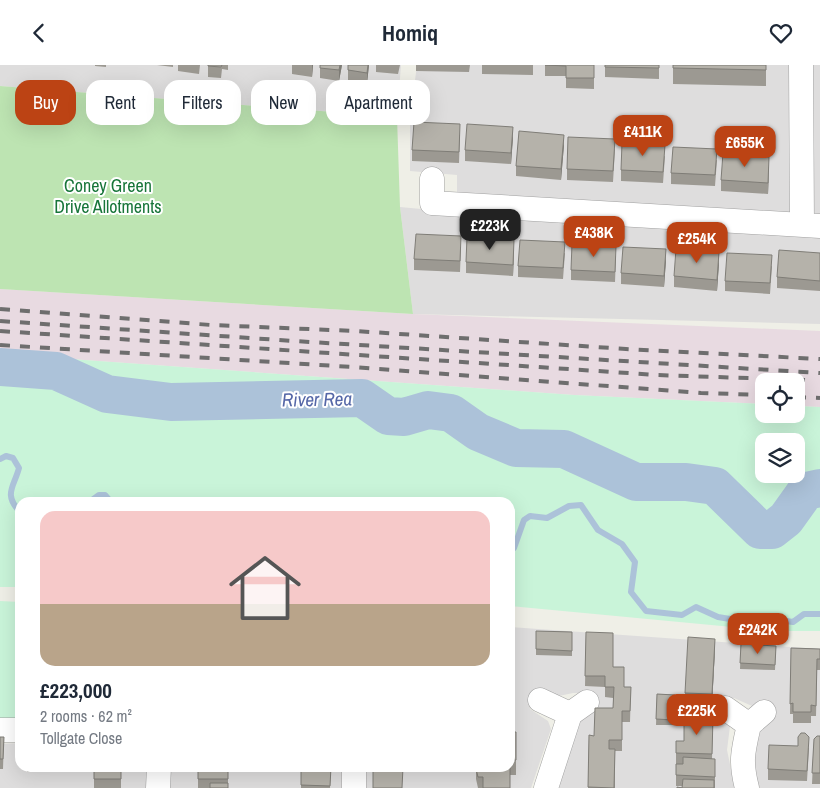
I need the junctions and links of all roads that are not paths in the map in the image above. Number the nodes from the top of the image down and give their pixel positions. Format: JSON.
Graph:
{"nodes":[{"id":1,"x":801,"y":65,"type":"edge"},
{"id":2,"x":432,"y":179,"type":"dead end"},
{"id":3,"x":811,"y":225,"type":"edge"},
{"id":4,"x":540,"y":700,"type":"dead end"},
{"id":5,"x":726,"y":708,"type":"dead end"},
{"id":6,"x":15,"y":729,"type":"edge"},
{"id":7,"x":0,"y":730,"type":"edge"},
{"id":8,"x":159,"y":772,"type":"edge"},
{"id":9,"x":354,"y":772,"type":"edge"},
{"id":10,"x":158,"y":788,"type":"edge"},
{"id":11,"x":354,"y":788,"type":"edge"},
{"id":12,"x":546,"y":788,"type":"edge"},
{"id":13,"x":747,"y":788,"type":"edge"}],
"edges":[{"from":1,"to":3,"type":"street"},
{"from":2,"to":3,"type":"street"},
{"from":4,"to":12,"type":"street"},
{"from":5,"to":13,"type":"street"},
{"from":6,"to":7,"type":"street"},
{"from":8,"to":10,"type":"street"},
{"from":9,"to":11,"type":"street"}]}
